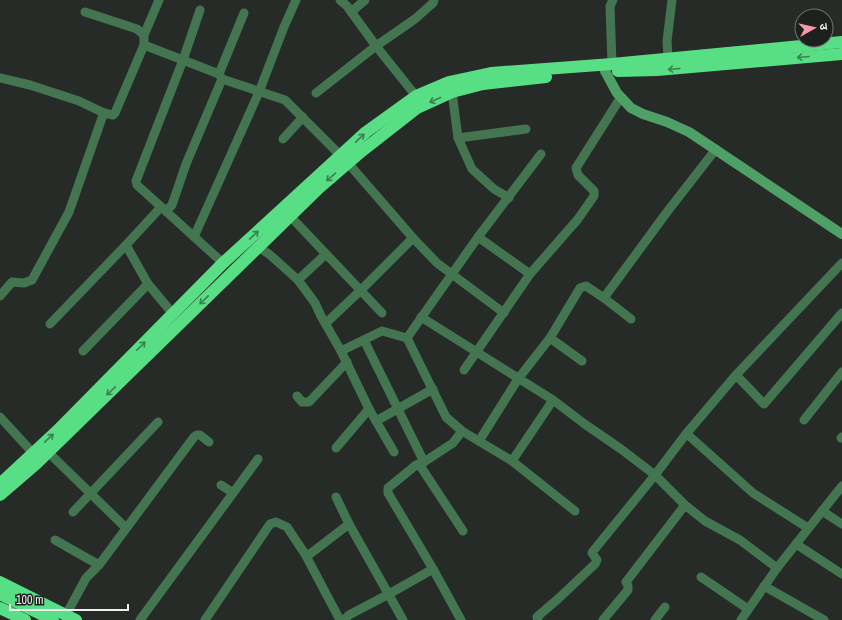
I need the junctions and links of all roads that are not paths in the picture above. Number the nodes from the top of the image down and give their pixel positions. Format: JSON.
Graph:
{"nodes":[{"id":1,"x":159,"y":0,"type":"edge"},
{"id":2,"x":296,"y":0,"type":"edge"},
{"id":3,"x":340,"y":0,"type":"edge"},
{"id":4,"x":366,"y":0,"type":"edge"},
{"id":5,"x":434,"y":0,"type":"edge"},
{"id":6,"x":613,"y":0,"type":"edge"},
{"id":7,"x":672,"y":0,"type":"edge"},
{"id":8,"x":200,"y":10,"type":"dead end"},
{"id":9,"x":85,"y":12,"type":"dead end"},
{"id":10,"x":351,"y":12,"type":"junction"},
{"id":11,"x":244,"y":13,"type":"dead end"},
{"id":12,"x":144,"y":35,"type":"junction"},
{"id":13,"x":842,"y":42,"type":"edge"},
{"id":14,"x":144,"y":45,"type":"junction"},
{"id":15,"x":376,"y":46,"type":"junction"},
{"id":16,"x":842,"y":54,"type":"edge"},
{"id":17,"x":668,"y":58,"type":"junction"},
{"id":18,"x":183,"y":60,"type":"junction"},
{"id":19,"x":608,"y":68,"type":"junction"},
{"id":20,"x":220,"y":77,"type":"junction"},
{"id":21,"x":0,"y":78,"type":"edge"},
{"id":22,"x":259,"y":92,"type":"junction"},
{"id":23,"x":452,"y":92,"type":"junction"},
{"id":24,"x":316,"y":93,"type":"dead end"},
{"id":25,"x":416,"y":96,"type":"junction"},
{"id":26,"x":621,"y":97,"type":"junction"},
{"id":27,"x":104,"y":113,"type":"junction"},
{"id":28,"x":303,"y":117,"type":"junction"},
{"id":29,"x":526,"y":129,"type":"dead end"},
{"id":30,"x":283,"y":138,"type":"dead end"},
{"id":31,"x":458,"y":138,"type":"junction"},
{"id":32,"x":716,"y":149,"type":"junction"},
{"id":33,"x":541,"y":154,"type":"dead end"},
{"id":34,"x":345,"y":159,"type":"junction"},
{"id":35,"x":509,"y":198,"type":"junction"},
{"id":36,"x":164,"y":209,"type":"junction"},
{"id":37,"x":290,"y":216,"type":"junction"},
{"id":38,"x":842,"y":234,"type":"edge"},
{"id":39,"x":194,"y":237,"type":"junction"},
{"id":40,"x":478,"y":237,"type":"junction"},
{"id":41,"x":413,"y":238,"type":"junction"},
{"id":42,"x":126,"y":245,"type":"junction"},
{"id":43,"x":258,"y":247,"type":"junction"},
{"id":44,"x":242,"y":254,"type":"junction"},
{"id":45,"x":326,"y":254,"type":"junction"},
{"id":46,"x":223,"y":263,"type":"junction"},
{"id":47,"x":842,"y":263,"type":"edge"},
{"id":48,"x":530,"y":274,"type":"junction"},
{"id":49,"x":451,"y":275,"type":"junction"},
{"id":50,"x":298,"y":280,"type":"junction"},
{"id":51,"x":148,"y":284,"type":"junction"},
{"id":52,"x":361,"y":290,"type":"junction"},
{"id":53,"x":0,"y":296,"type":"edge"},
{"id":54,"x":604,"y":298,"type":"junction"},
{"id":55,"x":382,"y":313,"type":"dead end"},
{"id":56,"x":504,"y":313,"type":"junction"},
{"id":57,"x":842,"y":313,"type":"edge"},
{"id":58,"x":173,"y":314,"type":"junction"},
{"id":59,"x":421,"y":317,"type":"junction"},
{"id":60,"x":631,"y":319,"type":"dead end"},
{"id":61,"x":326,"y":323,"type":"junction"},
{"id":62,"x":50,"y":324,"type":"dead end"},
{"id":63,"x":407,"y":338,"type":"junction"},
{"id":64,"x":550,"y":338,"type":"junction"},
{"id":65,"x":364,"y":340,"type":"junction"},
{"id":66,"x":83,"y":351,"type":"dead end"},
{"id":67,"x":341,"y":351,"type":"junction"},
{"id":68,"x":477,"y":352,"type":"junction"},
{"id":69,"x":582,"y":361,"type":"dead end"},
{"id":70,"x":347,"y":362,"type":"junction"},
{"id":71,"x":464,"y":370,"type":"dead end"},
{"id":72,"x":842,"y":372,"type":"edge"},
{"id":73,"x":736,"y":375,"type":"junction"},
{"id":74,"x":518,"y":379,"type":"junction"},
{"id":75,"x":432,"y":389,"type":"junction"},
{"id":76,"x":297,"y":396,"type":"dead end"},
{"id":77,"x":553,"y":400,"type":"junction"},
{"id":78,"x":369,"y":409,"type":"junction"},
{"id":79,"x":397,"y":409,"type":"junction"},
{"id":80,"x":0,"y":417,"type":"edge"},
{"id":81,"x":804,"y":420,"type":"dead end"},
{"id":82,"x":376,"y":421,"type":"junction"},
{"id":83,"x":158,"y":422,"type":"dead end"},
{"id":84,"x":462,"y":431,"type":"junction"},
{"id":85,"x":687,"y":434,"type":"junction"},
{"id":86,"x":479,"y":441,"type":"junction"},
{"id":87,"x":209,"y":442,"type":"dead end"},
{"id":88,"x":336,"y":448,"type":"dead end"},
{"id":89,"x":48,"y":452,"type":"junction"},
{"id":90,"x":394,"y":452,"type":"dead end"},
{"id":91,"x":33,"y":453,"type":"junction"},
{"id":92,"x":258,"y":459,"type":"dead end"},
{"id":93,"x":512,"y":461,"type":"junction"},
{"id":94,"x":422,"y":463,"type":"junction"},
{"id":95,"x":655,"y":475,"type":"junction"},
{"id":96,"x":0,"y":484,"type":"edge"},
{"id":97,"x":221,"y":484,"type":"dead end"},
{"id":98,"x":842,"y":486,"type":"edge"},
{"id":99,"x":90,"y":493,"type":"junction"},
{"id":100,"x":233,"y":493,"type":"junction"},
{"id":101,"x":0,"y":495,"type":"edge"},
{"id":102,"x":336,"y":497,"type":"dead end"},
{"id":103,"x":685,"y":505,"type":"junction"},
{"id":104,"x":575,"y":511,"type":"dead end"},
{"id":105,"x":822,"y":511,"type":"junction"},
{"id":106,"x":73,"y":512,"type":"dead end"},
{"id":107,"x":349,"y":524,"type":"junction"},
{"id":108,"x":842,"y":524,"type":"edge"},
{"id":109,"x":126,"y":528,"type":"junction"},
{"id":110,"x":808,"y":528,"type":"junction"},
{"id":111,"x":464,"y":531,"type":"dead end"},
{"id":112,"x":55,"y":540,"type":"dead end"},
{"id":113,"x":796,"y":544,"type":"junction"},
{"id":114,"x":305,"y":554,"type":"junction"},
{"id":115,"x":99,"y":565,"type":"junction"},
{"id":116,"x":777,"y":568,"type":"junction"},
{"id":117,"x":433,"y":569,"type":"junction"},
{"id":118,"x":842,"y":574,"type":"edge"},
{"id":119,"x":701,"y":577,"type":"dead end"},
{"id":120,"x":0,"y":582,"type":"edge"},
{"id":121,"x":764,"y":586,"type":"junction"},
{"id":122,"x":0,"y":594,"type":"edge"},
{"id":123,"x":389,"y":594,"type":"junction"},
{"id":124,"x":665,"y":607,"type":"dead end"},
{"id":125,"x":0,"y":608,"type":"edge"},
{"id":126,"x":748,"y":609,"type":"junction"},
{"id":127,"x":71,"y":617,"type":"edge"},
{"id":128,"x":25,"y":620,"type":"edge"},
{"id":129,"x":53,"y":620,"type":"edge"},
{"id":130,"x":140,"y":620,"type":"edge"},
{"id":131,"x":205,"y":620,"type":"edge"},
{"id":132,"x":340,"y":620,"type":"edge"},
{"id":133,"x":344,"y":620,"type":"edge"},
{"id":134,"x":403,"y":620,"type":"edge"},
{"id":135,"x":461,"y":620,"type":"edge"},
{"id":136,"x":538,"y":620,"type":"edge"},
{"id":137,"x":603,"y":620,"type":"edge"},
{"id":138,"x":655,"y":620,"type":"edge"},
{"id":139,"x":740,"y":620,"type":"edge"},
{"id":140,"x":824,"y":620,"type":"edge"}],
"edges":[{"from":1,"to":12,"type":"street"},
{"from":2,"to":22,"type":"street"},
{"from":3,"to":10,"type":"street"},
{"from":4,"to":10,"type":"street"},
{"from":5,"to":15,"type":"street"},
{"from":6,"to":19,"type":"street"},
{"from":7,"to":17,"type":"street"},
{"from":8,"to":18,"type":"street"},
{"from":9,"to":12,"type":"street"},
{"from":10,"to":15,"type":"street"},
{"from":11,"to":20,"type":"street"},
{"from":12,"to":14,"type":"street"},
{"from":13,"to":17,"type":"highway"},
{"from":14,"to":18,"type":"street"},
{"from":14,"to":27,"type":"street"},
{"from":15,"to":24,"type":"street"},
{"from":15,"to":25,"type":"street"},
{"from":16,"to":19,"type":"highway","one_way":true},
{"from":17,"to":19,"type":"highway"},
{"from":18,"to":20,"type":"street"},
{"from":18,"to":36,"type":"street"},
{"from":19,"to":23,"type":"highway"},
{"from":19,"to":25,"type":"highway"},
{"from":19,"to":26,"type":"street"},
{"from":20,"to":22,"type":"street"},
{"from":20,"to":36,"type":"street"},
{"from":21,"to":27,"type":"street"},
{"from":22,"to":28,"type":"street"},
{"from":22,"to":39,"type":"street"},
{"from":23,"to":31,"type":"street"},
{"from":23,"to":34,"type":"highway","one_way":true},
{"from":34,"to":25,"type":"highway","one_way":true},
{"from":26,"to":32,"type":"street"},
{"from":26,"to":48,"type":"street"},
{"from":27,"to":53,"type":"street"},
{"from":28,"to":30,"type":"street"},
{"from":28,"to":34,"type":"street"},
{"from":29,"to":31,"type":"street"},
{"from":31,"to":35,"type":"street"},
{"from":32,"to":38,"type":"street"},
{"from":32,"to":54,"type":"street"},
{"from":33,"to":35,"type":"street"},
{"from":34,"to":37,"type":"highway","one_way":true},
{"from":34,"to":41,"type":"street"},
{"from":44,"to":34,"type":"highway","one_way":true},
{"from":35,"to":40,"type":"street"},
{"from":36,"to":39,"type":"street"},
{"from":36,"to":42,"type":"street"},
{"from":37,"to":43,"type":"highway"},
{"from":37,"to":45,"type":"street"},
{"from":39,"to":46,"type":"street"},
{"from":40,"to":48,"type":"street"},
{"from":40,"to":49,"type":"street"},
{"from":41,"to":49,"type":"street"},
{"from":41,"to":52,"type":"street"},
{"from":42,"to":51,"type":"street"},
{"from":42,"to":62,"type":"street"},
{"from":43,"to":44,"type":"highway"},
{"from":43,"to":50,"type":"street"},
{"from":44,"to":46,"type":"highway"},
{"from":44,"to":89,"type":"highway","one_way":true},
{"from":45,"to":50,"type":"street"},
{"from":45,"to":52,"type":"street"},
{"from":46,"to":58,"type":"highway"},
{"from":47,"to":73,"type":"street"},
{"from":48,"to":56,"type":"street"},
{"from":49,"to":56,"type":"street"},
{"from":49,"to":59,"type":"street"},
{"from":50,"to":61,"type":"street"},
{"from":51,"to":58,"type":"street"},
{"from":51,"to":66,"type":"street"},
{"from":52,"to":55,"type":"street"},
{"from":52,"to":61,"type":"street"},
{"from":54,"to":60,"type":"street"},
{"from":54,"to":64,"type":"street"},
{"from":56,"to":68,"type":"street"},
{"from":57,"to":73,"type":"street"},
{"from":91,"to":58,"type":"highway","one_way":true},
{"from":59,"to":63,"type":"street"},
{"from":59,"to":68,"type":"street"},
{"from":61,"to":67,"type":"street"},
{"from":63,"to":65,"type":"street"},
{"from":63,"to":75,"type":"street"},
{"from":64,"to":69,"type":"street"},
{"from":64,"to":74,"type":"street"},
{"from":65,"to":67,"type":"street"},
{"from":65,"to":79,"type":"street"},
{"from":67,"to":70,"type":"street"},
{"from":68,"to":71,"type":"street"},
{"from":68,"to":74,"type":"street"},
{"from":70,"to":76,"type":"street"},
{"from":70,"to":78,"type":"street"},
{"from":72,"to":81,"type":"street"},
{"from":73,"to":85,"type":"street"},
{"from":74,"to":77,"type":"street"},
{"from":74,"to":86,"type":"street"},
{"from":75,"to":79,"type":"street"},
{"from":75,"to":84,"type":"street"},
{"from":77,"to":93,"type":"street"},
{"from":77,"to":95,"type":"street"},
{"from":78,"to":82,"type":"street"},
{"from":78,"to":88,"type":"street"},
{"from":79,"to":82,"type":"street"},
{"from":79,"to":94,"type":"street"},
{"from":80,"to":91,"type":"street"},
{"from":82,"to":90,"type":"street"},
{"from":83,"to":99,"type":"street"},
{"from":84,"to":86,"type":"street"},
{"from":84,"to":94,"type":"street"},
{"from":85,"to":95,"type":"street"},
{"from":85,"to":110,"type":"street"},
{"from":86,"to":93,"type":"street"},
{"from":87,"to":109,"type":"street"},
{"from":89,"to":99,"type":"street"},
{"from":89,"to":101,"type":"highway"},
{"from":91,"to":96,"type":"highway"},
{"from":92,"to":100,"type":"street"},
{"from":93,"to":104,"type":"street"},
{"from":94,"to":111,"type":"street"},
{"from":94,"to":117,"type":"street"},
{"from":95,"to":103,"type":"street"},
{"from":95,"to":136,"type":"street"},
{"from":97,"to":100,"type":"street"},
{"from":98,"to":105,"type":"street"},
{"from":99,"to":106,"type":"street"},
{"from":99,"to":109,"type":"street"},
{"from":100,"to":130,"type":"street"},
{"from":102,"to":107,"type":"street"},
{"from":103,"to":116,"type":"street"},
{"from":103,"to":137,"type":"street"},
{"from":105,"to":108,"type":"street"},
{"from":105,"to":110,"type":"street"},
{"from":107,"to":114,"type":"street"},
{"from":107,"to":123,"type":"street"},
{"from":109,"to":115,"type":"street"},
{"from":110,"to":113,"type":"street"},
{"from":112,"to":115,"type":"street"},
{"from":113,"to":116,"type":"street"},
{"from":113,"to":118,"type":"street"},
{"from":114,"to":131,"type":"street"},
{"from":114,"to":132,"type":"street"},
{"from":115,"to":127,"type":"street"},
{"from":116,"to":121,"type":"street"},
{"from":117,"to":123,"type":"street"},
{"from":117,"to":135,"type":"street"},
{"from":119,"to":126,"type":"street"},
{"from":120,"to":127,"type":"highway"},
{"from":121,"to":126,"type":"street"},
{"from":121,"to":140,"type":"street"},
{"from":122,"to":129,"type":"highway"},
{"from":123,"to":133,"type":"street"},
{"from":123,"to":134,"type":"street"},
{"from":124,"to":138,"type":"street"},
{"from":125,"to":128,"type":"highway"},
{"from":126,"to":139,"type":"street"}]}
